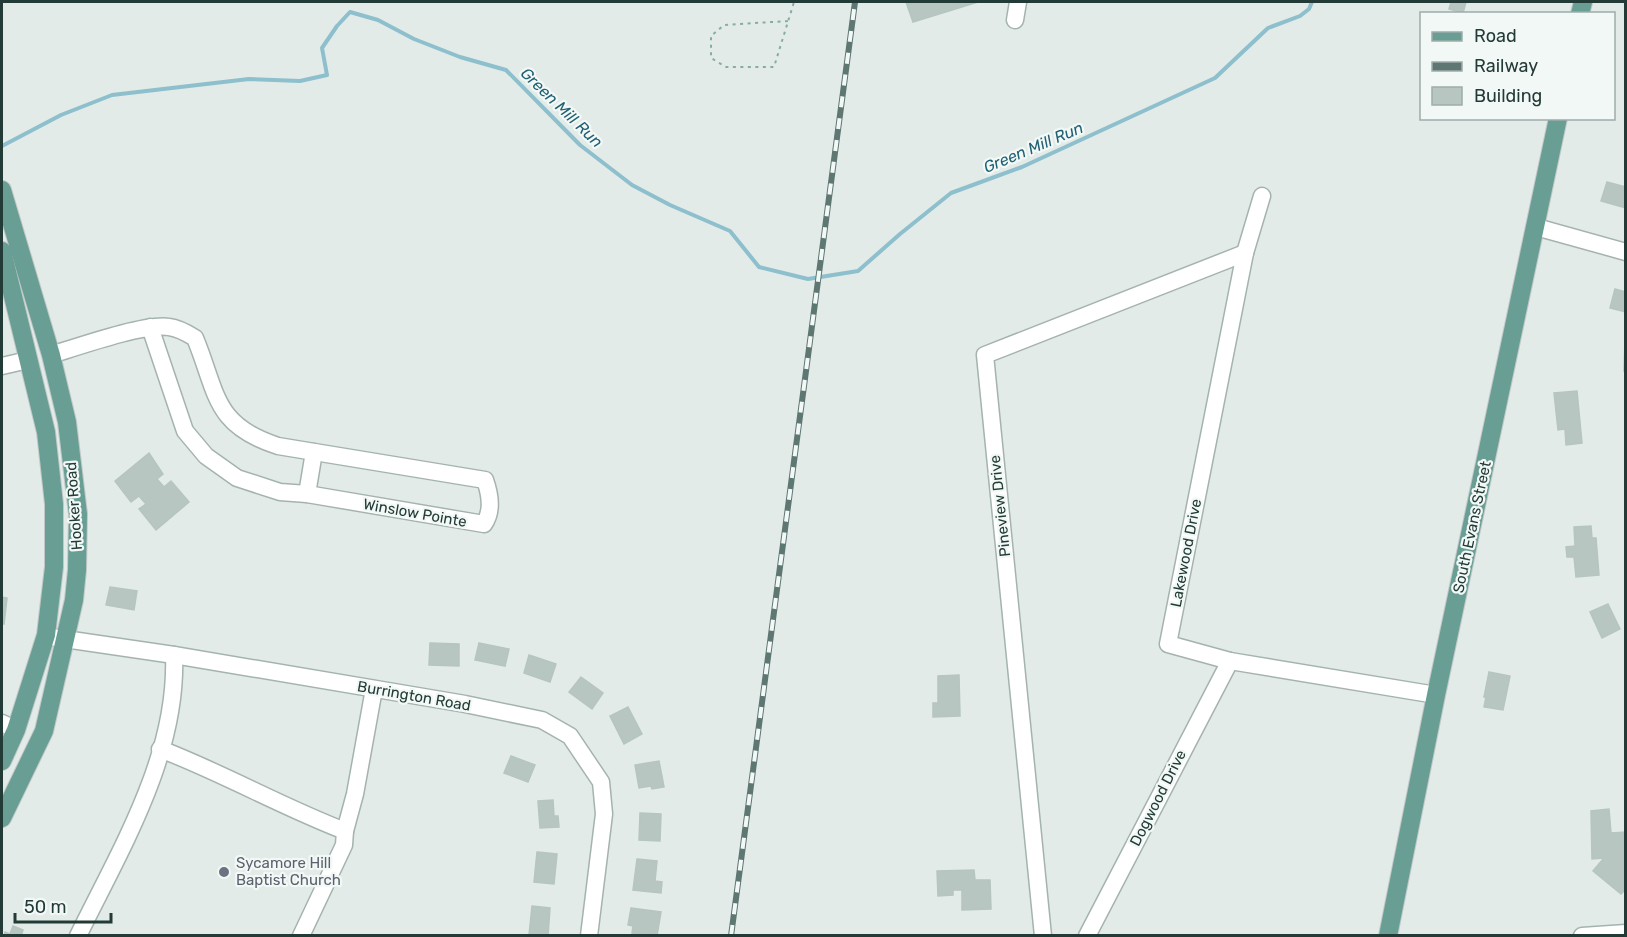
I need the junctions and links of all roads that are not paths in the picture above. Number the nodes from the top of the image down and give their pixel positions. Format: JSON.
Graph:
{"nodes":[{"id":1,"x":1018,"y":2,"type":"edge"},
{"id":2,"x":1015,"y":20,"type":"dead end"},
{"id":3,"x":1558,"y":120,"type":"edge"},
{"id":4,"x":2,"y":190,"type":"edge"},
{"id":5,"x":1262,"y":196,"type":"dead end"},
{"id":6,"x":1536,"y":227,"type":"junction"},
{"id":7,"x":2,"y":251,"type":"edge"},
{"id":8,"x":1626,"y":252,"type":"edge"},
{"id":9,"x":1245,"y":253,"type":"junction"},
{"id":10,"x":150,"y":327,"type":"junction"},
{"id":11,"x":51,"y":355,"type":"junction"},
{"id":12,"x":28,"y":360,"type":"junction"},
{"id":13,"x":2,"y":366,"type":"edge"},
{"id":14,"x":314,"y":452,"type":"junction"},
{"id":15,"x":306,"y":494,"type":"junction"},
{"id":16,"x":46,"y":635,"type":"junction"},
{"id":17,"x":66,"y":640,"type":"junction"},
{"id":18,"x":174,"y":655,"type":"junction"},
{"id":19,"x":1230,"y":661,"type":"junction"},
{"id":20,"x":374,"y":689,"type":"junction"},
{"id":21,"x":1436,"y":695,"type":"junction"},
{"id":22,"x":9,"y":726,"type":"edge"},
{"id":23,"x":160,"y":749,"type":"junction"},
{"id":24,"x":2,"y":761,"type":"edge"},
{"id":25,"x":2,"y":819,"type":"edge"},
{"id":26,"x":345,"y":831,"type":"junction"},
{"id":27,"x":1626,"y":933,"type":"edge"},
{"id":28,"x":78,"y":936,"type":"edge"},
{"id":29,"x":301,"y":936,"type":"edge"},
{"id":30,"x":589,"y":936,"type":"edge"},
{"id":31,"x":1043,"y":936,"type":"edge"},
{"id":32,"x":1087,"y":936,"type":"edge"},
{"id":33,"x":1388,"y":936,"type":"edge"},
{"id":34,"x":1582,"y":936,"type":"edge"}],
"edges":[{"from":1,"to":2,"type":"street"},
{"from":3,"to":6,"type":"main road","name":"South Evans Street"},
{"from":4,"to":11,"type":"main road","name":"Hooker Road"},
{"from":5,"to":9,"type":"street","name":"Lakewood Drive"},
{"from":6,"to":8,"type":"street"},
{"from":6,"to":21,"type":"main road","name":"South Evans Street"},
{"from":7,"to":12,"type":"main road","name":"Hooker Road"},
{"from":9,"to":19,"type":"street","name":"Lakewood Drive"},
{"from":9,"to":31,"type":"street","name":"Pineview Drive"},
{"from":10,"to":11,"type":"street","name":"Winslow Pointe"},
{"from":10,"to":14,"type":"street","name":"Winslow Pointe"},
{"from":10,"to":15,"type":"street","name":"Winslow Pointe"},
{"from":11,"to":17,"type":"main road","name":"Hooker Road"},
{"from":12,"to":13,"type":"street"},
{"from":12,"to":16,"type":"main road","name":"Hooker Road"},
{"from":14,"to":15,"type":"street"},
{"from":14,"to":15,"type":"street","name":"Winslow Pointe"},
{"from":16,"to":17,"type":"street","name":"Burrington Road"},
{"from":16,"to":22,"type":"main road","name":"Hooker Road"},
{"from":17,"to":18,"type":"street","name":"Burrington Road"},
{"from":17,"to":25,"type":"main road","name":"Hooker Road"},
{"from":18,"to":20,"type":"street","name":"Burrington Road"},
{"from":18,"to":23,"type":"street"},
{"from":19,"to":21,"type":"street","name":"Lakewood Drive"},
{"from":19,"to":32,"type":"street","name":"Dogwood Drive"},
{"from":20,"to":26,"type":"street"},
{"from":20,"to":30,"type":"street","name":"Burrington Road"},
{"from":21,"to":33,"type":"main road","name":"South Evans Street"},
{"from":22,"to":24,"type":"main road","name":"Hooker Road"},
{"from":23,"to":26,"type":"street"},
{"from":23,"to":28,"type":"street"},
{"from":26,"to":29,"type":"street"},
{"from":27,"to":34,"type":"street"}]}
